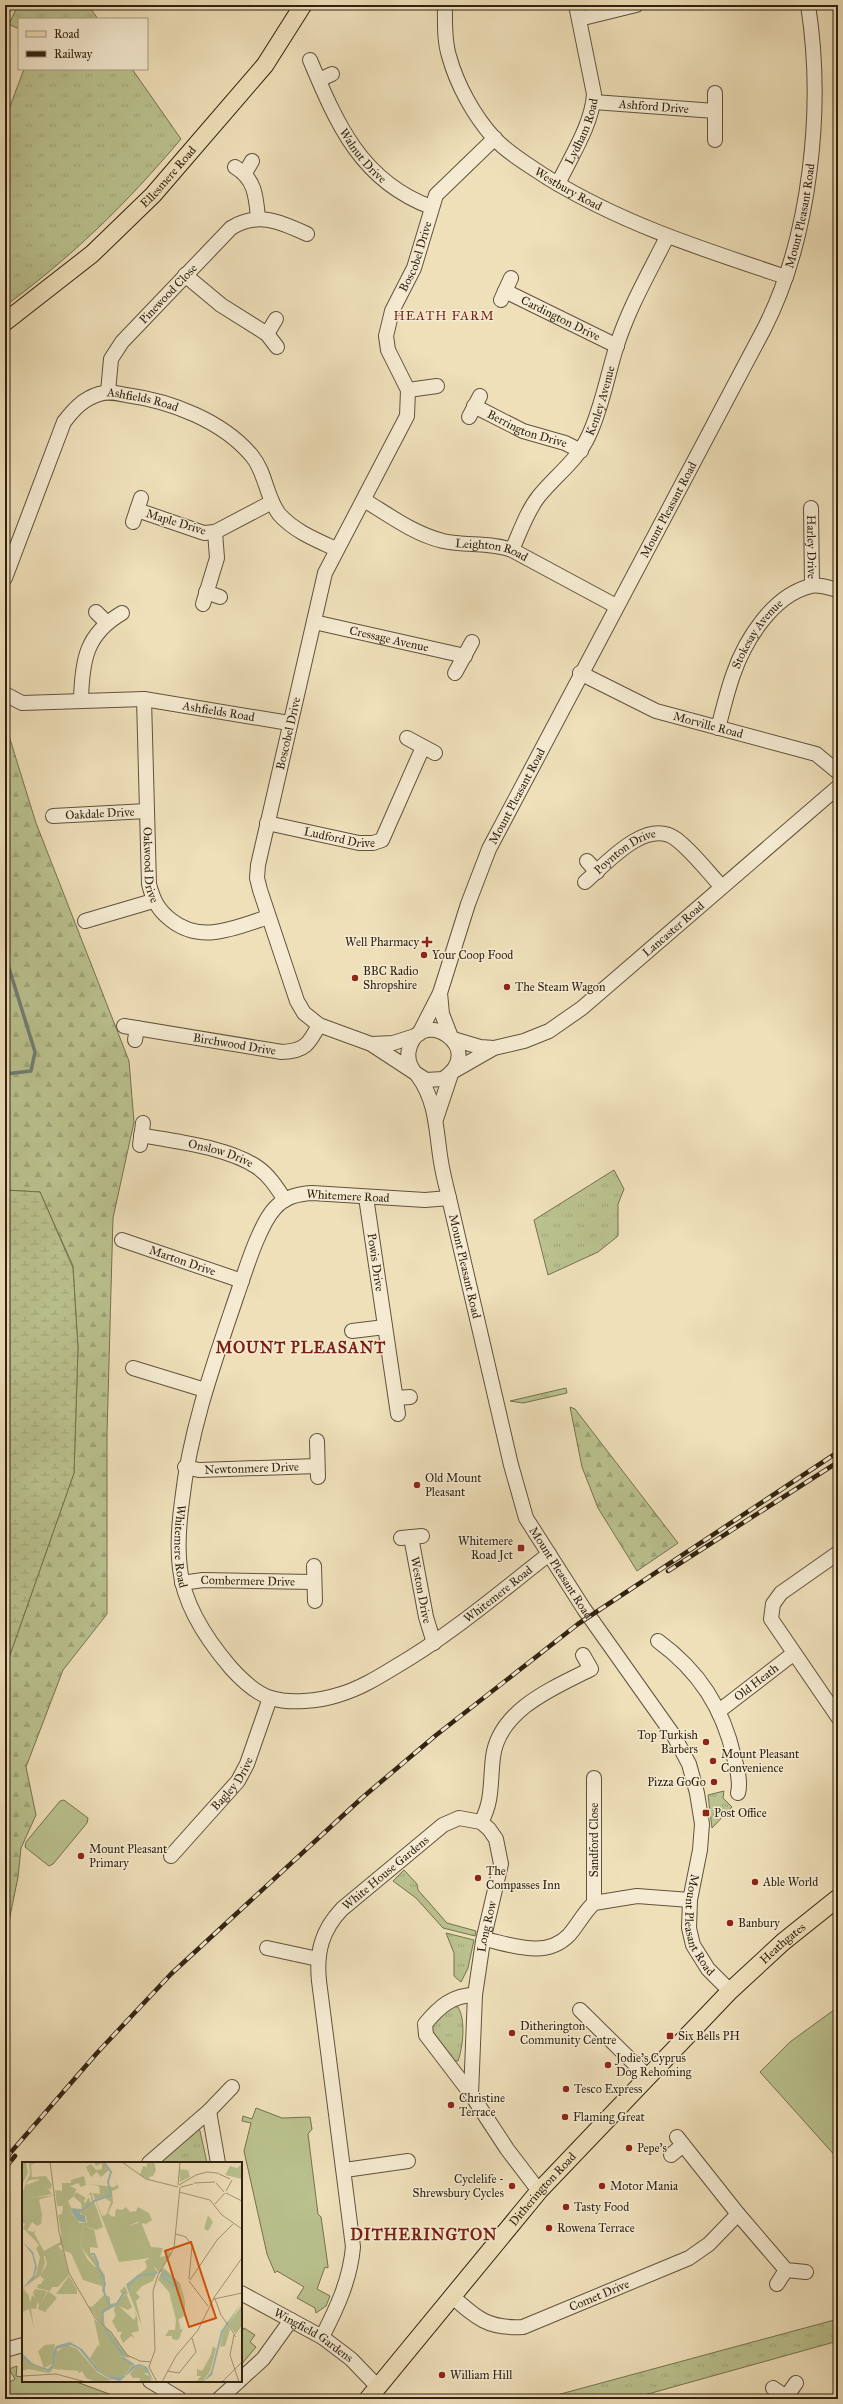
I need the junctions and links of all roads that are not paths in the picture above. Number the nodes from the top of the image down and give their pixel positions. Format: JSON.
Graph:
{"nodes":[{"id":1,"x":303,"y":5,"type":"edge"},
{"id":2,"x":445,"y":5,"type":"edge"},
{"id":3,"x":636,"y":5,"type":"edge"},
{"id":4,"x":808,"y":5,"type":"edge"},
{"id":5,"x":577,"y":12,"type":"edge"},
{"id":6,"x":310,"y":60,"type":"dead end"},
{"id":7,"x":332,"y":74,"type":"dead end"},
{"id":8,"x":319,"y":80,"type":"junction"},
{"id":9,"x":715,"y":93,"type":"dead end"},
{"id":10,"x":594,"y":102,"type":"junction"},
{"id":11,"x":715,"y":111,"type":"junction"},
{"id":12,"x":494,"y":138,"type":"junction"},
{"id":13,"x":715,"y":140,"type":"dead end"},
{"id":14,"x":244,"y":167,"type":"dead end"},
{"id":15,"x":558,"y":184,"type":"junction"},
{"id":16,"x":431,"y":207,"type":"junction"},
{"id":17,"x":258,"y":218,"type":"junction"},
{"id":18,"x":307,"y":234,"type":"dead end"},
{"id":19,"x":666,"y":237,"type":"junction"},
{"id":20,"x":185,"y":276,"type":"junction"},
{"id":21,"x":786,"y":276,"type":"junction"},
{"id":22,"x":511,"y":278,"type":"dead end"},
{"id":23,"x":276,"y":319,"type":"dead end"},
{"id":24,"x":5,"y":322,"type":"edge"},
{"id":25,"x":267,"y":334,"type":"junction"},
{"id":26,"x":617,"y":346,"type":"junction"},
{"id":27,"x":277,"y":347,"type":"dead end"},
{"id":28,"x":437,"y":386,"type":"dead end"},
{"id":29,"x":408,"y":390,"type":"junction"},
{"id":30,"x":108,"y":392,"type":"junction"},
{"id":31,"x":474,"y":406,"type":"dead end"},
{"id":32,"x":581,"y":451,"type":"junction"},
{"id":33,"x":364,"y":500,"type":"junction"},
{"id":34,"x":272,"y":502,"type":"junction"},
{"id":35,"x":813,"y":509,"type":"dead end"},
{"id":36,"x":137,"y":510,"type":"dead end"},
{"id":37,"x":215,"y":532,"type":"junction"},
{"id":38,"x":336,"y":549,"type":"junction"},
{"id":39,"x":512,"y":550,"type":"junction"},
{"id":40,"x":5,"y":578,"type":"edge"},
{"id":41,"x":812,"y":585,"type":"junction"},
{"id":42,"x":838,"y":590,"type":"edge"},
{"id":43,"x":220,"y":597,"type":"dead end"},
{"id":44,"x":616,"y":606,"type":"junction"},
{"id":45,"x":96,"y":612,"type":"dead end"},
{"id":46,"x":122,"y":613,"type":"dead end"},
{"id":47,"x":106,"y":622,"type":"junction"},
{"id":48,"x":314,"y":622,"type":"junction"},
{"id":49,"x":472,"y":642,"type":"dead end"},
{"id":50,"x":464,"y":656,"type":"junction"},
{"id":51,"x":455,"y":673,"type":"dead end"},
{"id":52,"x":580,"y":673,"type":"junction"},
{"id":53,"x":5,"y":694,"type":"edge"},
{"id":54,"x":144,"y":699,"type":"junction"},
{"id":55,"x":81,"y":700,"type":"junction"},
{"id":56,"x":290,"y":723,"type":"junction"},
{"id":57,"x":718,"y":728,"type":"junction"},
{"id":58,"x":407,"y":738,"type":"dead end"},
{"id":59,"x":838,"y":772,"type":"edge"},
{"id":60,"x":838,"y":787,"type":"edge"},
{"id":61,"x":147,"y":811,"type":"junction"},
{"id":62,"x":53,"y":816,"type":"dead end"},
{"id":63,"x":267,"y":823,"type":"junction"},
{"id":64,"x":587,"y":861,"type":"dead end"},
{"id":65,"x":597,"y":872,"type":"junction"},
{"id":66,"x":585,"y":882,"type":"dead end"},
{"id":67,"x":721,"y":886,"type":"junction"},
{"id":68,"x":153,"y":901,"type":"junction"},
{"id":69,"x":268,"y":917,"type":"junction"},
{"id":70,"x":95,"y":922,"type":"dead end"},
{"id":71,"x":440,"y":993,"type":"junction"},
{"id":72,"x":319,"y":1025,"type":"junction"},
{"id":73,"x":132,"y":1031,"type":"dead end"},
{"id":74,"x":417,"y":1035,"type":"junction"},
{"id":75,"x":452,"y":1038,"type":"junction"},
{"id":76,"x":371,"y":1044,"type":"junction"},
{"id":77,"x":494,"y":1048,"type":"junction"},
{"id":78,"x":452,"y":1073,"type":"junction"},
{"id":79,"x":417,"y":1075,"type":"junction"},
{"id":80,"x":436,"y":1119,"type":"junction"},
{"id":81,"x":141,"y":1134,"type":"dead end"},
{"id":82,"x":366,"y":1197,"type":"junction"},
{"id":83,"x":449,"y":1198,"type":"junction"},
{"id":84,"x":285,"y":1200,"type":"junction"},
{"id":85,"x":122,"y":1240,"type":"dead end"},
{"id":86,"x":242,"y":1281,"type":"junction"},
{"id":87,"x":385,"y":1327,"type":"junction"},
{"id":88,"x":352,"y":1331,"type":"dead end"},
{"id":89,"x":134,"y":1367,"type":"dead end"},
{"id":90,"x":205,"y":1390,"type":"junction"},
{"id":91,"x":398,"y":1414,"type":"dead end"},
{"id":92,"x":317,"y":1441,"type":"dead end"},
{"id":93,"x":185,"y":1467,"type":"junction"},
{"id":94,"x":412,"y":1537,"type":"dead end"},
{"id":95,"x":838,"y":1553,"type":"edge"},
{"id":96,"x":549,"y":1554,"type":"junction"},
{"id":97,"x":314,"y":1566,"type":"dead end"},
{"id":98,"x":314,"y":1582,"type":"junction"},
{"id":99,"x":182,"y":1583,"type":"junction"},
{"id":100,"x":315,"y":1601,"type":"dead end"},
{"id":101,"x":658,"y":1641,"type":"dead end"},
{"id":102,"x":434,"y":1643,"type":"junction"},
{"id":103,"x":793,"y":1654,"type":"junction"},
{"id":104,"x":583,"y":1655,"type":"dead end"},
{"id":105,"x":270,"y":1698,"type":"junction"},
{"id":106,"x":834,"y":1702,"type":"edge"},
{"id":107,"x":719,"y":1711,"type":"junction"},
{"id":108,"x":838,"y":1717,"type":"edge"},
{"id":109,"x":594,"y":1778,"type":"dead end"},
{"id":110,"x":738,"y":1793,"type":"dead end"},
{"id":111,"x":481,"y":1822,"type":"junction"},
{"id":112,"x":171,"y":1856,"type":"dead end"},
{"id":113,"x":838,"y":1898,"type":"edge"},
{"id":114,"x":690,"y":1900,"type":"junction"},
{"id":115,"x":594,"y":1903,"type":"junction"},
{"id":116,"x":484,"y":1939,"type":"junction"},
{"id":117,"x":267,"y":1948,"type":"dead end"},
{"id":118,"x":318,"y":1959,"type":"junction"},
{"id":119,"x":730,"y":1991,"type":"junction"},
{"id":120,"x":475,"y":1995,"type":"junction"},
{"id":121,"x":580,"y":2010,"type":"dead end"},
{"id":122,"x":648,"y":2077,"type":"junction"},
{"id":123,"x":232,"y":2087,"type":"dead end"},
{"id":124,"x":472,"y":2094,"type":"junction"},
{"id":125,"x":209,"y":2111,"type":"junction"},
{"id":126,"x":671,"y":2154,"type":"dead end"},
{"id":127,"x":408,"y":2161,"type":"dead end"},
{"id":128,"x":150,"y":2162,"type":"edge"},
{"id":129,"x":218,"y":2162,"type":"edge"},
{"id":130,"x":345,"y":2170,"type":"junction"},
{"id":131,"x":538,"y":2191,"type":"junction"},
{"id":132,"x":738,"y":2214,"type":"junction"},
{"id":133,"x":786,"y":2270,"type":"junction"},
{"id":134,"x":806,"y":2272,"type":"dead end"},
{"id":135,"x":777,"y":2284,"type":"dead end"},
{"id":136,"x":242,"y":2292,"type":"edge"},
{"id":137,"x":452,"y":2296,"type":"junction"},
{"id":138,"x":291,"y":2320,"type":"junction"},
{"id":139,"x":322,"y":2337,"type":"junction"},
{"id":140,"x":22,"y":2345,"type":"edge"},
{"id":141,"x":5,"y":2350,"type":"edge"},
{"id":142,"x":242,"y":2378,"type":"edge"},
{"id":143,"x":238,"y":2382,"type":"edge"},
{"id":144,"x":796,"y":2383,"type":"dead end"},
{"id":145,"x":773,"y":2388,"type":"dead end"},
{"id":146,"x":157,"y":2389,"type":"edge"},
{"id":147,"x":373,"y":2393,"type":"edge"},
{"id":148,"x":787,"y":2398,"type":"edge"},
{"id":149,"x":180,"y":2399,"type":"edge"},
{"id":150,"x":219,"y":2399,"type":"edge"}],
"edges":[{"from":1,"to":24,"type":"main road","name":"Ellesmere Road"},
{"from":2,"to":12,"type":"street","name":"Westbury Road"},
{"from":3,"to":5,"type":"street"},
{"from":4,"to":21,"type":"street","name":"Mount Pleasant Road"},
{"from":5,"to":10,"type":"street","name":"Lydham Road"},
{"from":6,"to":8,"type":"street","name":"Walnut Drive"},
{"from":7,"to":8,"type":"street"},
{"from":8,"to":16,"type":"street","name":"Walnut Drive"},
{"from":9,"to":11,"type":"street"},
{"from":10,"to":11,"type":"street","name":"Ashford Drive"},
{"from":10,"to":15,"type":"street","name":"Lydham Road"},
{"from":11,"to":13,"type":"street"},
{"from":12,"to":15,"type":"street","name":"Westbury Road"},
{"from":12,"to":16,"type":"street","name":"Boscobel Drive"},
{"from":14,"to":17,"type":"street"},
{"from":15,"to":19,"type":"street","name":"Westbury Road"},
{"from":16,"to":29,"type":"street","name":"Boscobel Drive"},
{"from":17,"to":18,"type":"street","name":"Pinewood Close"},
{"from":17,"to":20,"type":"street","name":"Pinewood Close"},
{"from":19,"to":21,"type":"street","name":"Westbury Road"},
{"from":19,"to":26,"type":"street","name":"Kenley Avenue"},
{"from":20,"to":25,"type":"street"},
{"from":20,"to":30,"type":"street","name":"Pinewood Close"},
{"from":21,"to":44,"type":"street","name":"Mount Pleasant Road"},
{"from":22,"to":26,"type":"street","name":"Cardington Drive"},
{"from":23,"to":25,"type":"street"},
{"from":25,"to":27,"type":"street"},
{"from":26,"to":32,"type":"street","name":"Kenley Avenue"},
{"from":28,"to":29,"type":"street"},
{"from":29,"to":33,"type":"street","name":"Boscobel Drive"},
{"from":30,"to":34,"type":"street","name":"Ashfields Road"},
{"from":30,"to":40,"type":"street","name":"Ashfields Road"},
{"from":31,"to":32,"type":"street","name":"Berrington Drive"},
{"from":32,"to":39,"type":"street","name":"Kenley Avenue"},
{"from":33,"to":38,"type":"street","name":"Boscobel Drive"},
{"from":33,"to":39,"type":"street","name":"Leighton Road"},
{"from":34,"to":37,"type":"street","name":"Maple Drive"},
{"from":34,"to":38,"type":"street","name":"Ashfields Road"},
{"from":35,"to":41,"type":"street","name":"Harley Drive"},
{"from":36,"to":37,"type":"street","name":"Maple Drive"},
{"from":37,"to":43,"type":"street","name":"Maple Drive"},
{"from":38,"to":48,"type":"street","name":"Boscobel Drive"},
{"from":39,"to":44,"type":"street","name":"Leighton Road"},
{"from":41,"to":42,"type":"street"},
{"from":41,"to":57,"type":"street","name":"Stokesay Avenue"},
{"from":44,"to":52,"type":"street","name":"Mount Pleasant Road"},
{"from":45,"to":47,"type":"street"},
{"from":46,"to":47,"type":"street"},
{"from":47,"to":55,"type":"street"},
{"from":48,"to":50,"type":"street","name":"Cressage Avenue"},
{"from":48,"to":56,"type":"street","name":"Boscobel Drive"},
{"from":49,"to":50,"type":"street"},
{"from":50,"to":51,"type":"street"},
{"from":52,"to":57,"type":"street","name":"Morville Road"},
{"from":52,"to":71,"type":"street","name":"Mount Pleasant Road"},
{"from":53,"to":55,"type":"street","name":"Ashfields Road"},
{"from":54,"to":55,"type":"street","name":"Ashfields Road"},
{"from":54,"to":56,"type":"street","name":"Ashfields Road"},
{"from":54,"to":61,"type":"street","name":"Oakwood Drive"},
{"from":56,"to":63,"type":"street","name":"Boscobel Drive"},
{"from":57,"to":59,"type":"street","name":"Morville Road"},
{"from":58,"to":63,"type":"street","name":"Ludford Drive"},
{"from":60,"to":67,"type":"street","name":"Lancaster Road"},
{"from":61,"to":62,"type":"street","name":"Oakdale Drive"},
{"from":61,"to":68,"type":"street","name":"Oakwood Drive"},
{"from":63,"to":69,"type":"street","name":"Boscobel Drive"},
{"from":64,"to":65,"type":"street"},
{"from":65,"to":66,"type":"street","name":"Poynton Drive"},
{"from":65,"to":67,"type":"street","name":"Poynton Drive"},
{"from":67,"to":77,"type":"street","name":"Lancaster Road"},
{"from":68,"to":69,"type":"street","name":"Oakwood Drive"},
{"from":68,"to":70,"type":"street"},
{"from":69,"to":72,"type":"street","name":"Boscobel Drive"},
{"from":71,"to":74,"type":"street","name":"Mount Pleasant Road"},
{"from":71,"to":75,"type":"street","name":"Mount Pleasant Road"},
{"from":72,"to":73,"type":"street","name":"Birchwood Drive"},
{"from":72,"to":76,"type":"street","name":"Boscobel Drive"},
{"from":74,"to":75,"type":"street"},
{"from":74,"to":76,"type":"street","name":"Boscobel Drive"},
{"from":74,"to":79,"type":"street","name":"Mount Pleasant Road"},
{"from":75,"to":77,"type":"street","name":"Lancaster Road"},
{"from":75,"to":78,"type":"street","name":"Mount Pleasant Road"},
{"from":76,"to":79,"type":"street","name":"Boscobel Drive"},
{"from":77,"to":78,"type":"street","name":"Lancaster Road"},
{"from":78,"to":79,"type":"street"},
{"from":78,"to":80,"type":"street","name":"Mount Pleasant Road"},
{"from":79,"to":80,"type":"street","name":"Mount Pleasant Road"},
{"from":80,"to":83,"type":"street","name":"Mount Pleasant Road"},
{"from":81,"to":84,"type":"street","name":"Onslow Drive"},
{"from":82,"to":83,"type":"street","name":"Whitemere Road"},
{"from":82,"to":84,"type":"street","name":"Whitemere Road"},
{"from":82,"to":87,"type":"street","name":"Powis Drive"},
{"from":83,"to":96,"type":"street","name":"Mount Pleasant Road"},
{"from":84,"to":86,"type":"street","name":"Whitemere Road"},
{"from":85,"to":86,"type":"street","name":"Marton Drive"},
{"from":86,"to":90,"type":"street","name":"Whitemere Road"},
{"from":87,"to":88,"type":"street"},
{"from":87,"to":91,"type":"street","name":"Powis Drive"},
{"from":89,"to":90,"type":"street"},
{"from":90,"to":93,"type":"street","name":"Whitemere Road"},
{"from":92,"to":93,"type":"street","name":"Newtonmere Drive"},
{"from":93,"to":99,"type":"street","name":"Whitemere Road"},
{"from":94,"to":102,"type":"street","name":"Weston Drive"},
{"from":95,"to":103,"type":"street"},
{"from":96,"to":102,"type":"street","name":"Whitemere Road"},
{"from":96,"to":114,"type":"street","name":"Mount Pleasant Road"},
{"from":97,"to":98,"type":"street"},
{"from":98,"to":99,"type":"street","name":"Combermere Drive"},
{"from":98,"to":100,"type":"street"},
{"from":99,"to":105,"type":"street","name":"Whitemere Road"},
{"from":101,"to":107,"type":"street"},
{"from":102,"to":105,"type":"street","name":"Whitemere Road"},
{"from":103,"to":106,"type":"street"},
{"from":103,"to":107,"type":"street","name":"Old Heath"},
{"from":104,"to":111,"type":"street"},
{"from":105,"to":112,"type":"street","name":"Bagley Drive"},
{"from":106,"to":108,"type":"street"},
{"from":107,"to":110,"type":"street"},
{"from":109,"to":115,"type":"street","name":"Sandford Close"},
{"from":111,"to":116,"type":"street","name":"Long Row"},
{"from":111,"to":118,"type":"street","name":"White House Gardens"},
{"from":113,"to":119,"type":"main road","name":"Heathgates"},
{"from":114,"to":115,"type":"street"},
{"from":114,"to":119,"type":"street","name":"Mount Pleasant Road"},
{"from":115,"to":116,"type":"street"},
{"from":116,"to":120,"type":"street","name":"Long Row"},
{"from":117,"to":118,"type":"street"},
{"from":118,"to":130,"type":"street","name":"White House Gardens"},
{"from":119,"to":122,"type":"main road","name":"Ditherington Road"},
{"from":120,"to":124,"type":"street","name":"Long Row"},
{"from":120,"to":124,"type":"street"},
{"from":121,"to":122,"type":"street"},
{"from":122,"to":131,"type":"main road","name":"Ditherington Road"},
{"from":123,"to":125,"type":"street"},
{"from":124,"to":131,"type":"street"},
{"from":125,"to":128,"type":"street"},
{"from":125,"to":129,"type":"street"},
{"from":126,"to":132,"type":"street"},
{"from":127,"to":130,"type":"street"},
{"from":130,"to":139,"type":"street","name":"White House Gardens"},
{"from":131,"to":137,"type":"main road","name":"Ditherington Road"},
{"from":132,"to":133,"type":"street"},
{"from":132,"to":137,"type":"street","name":"Comet Drive"},
{"from":133,"to":134,"type":"street"},
{"from":133,"to":135,"type":"street"},
{"from":136,"to":138,"type":"street","name":"Wingfield Gardens"},
{"from":137,"to":147,"type":"main road","name":"Ditherington Road"},
{"from":138,"to":139,"type":"street","name":"Wingfield Gardens"},
{"from":138,"to":142,"type":"street"},
{"from":139,"to":147,"type":"street","name":"Wingfield Gardens"},
{"from":140,"to":141,"type":"street"},
{"from":143,"to":150,"type":"street"},
{"from":144,"to":148,"type":"street"},
{"from":145,"to":148,"type":"street"},
{"from":146,"to":149,"type":"street"}]}
